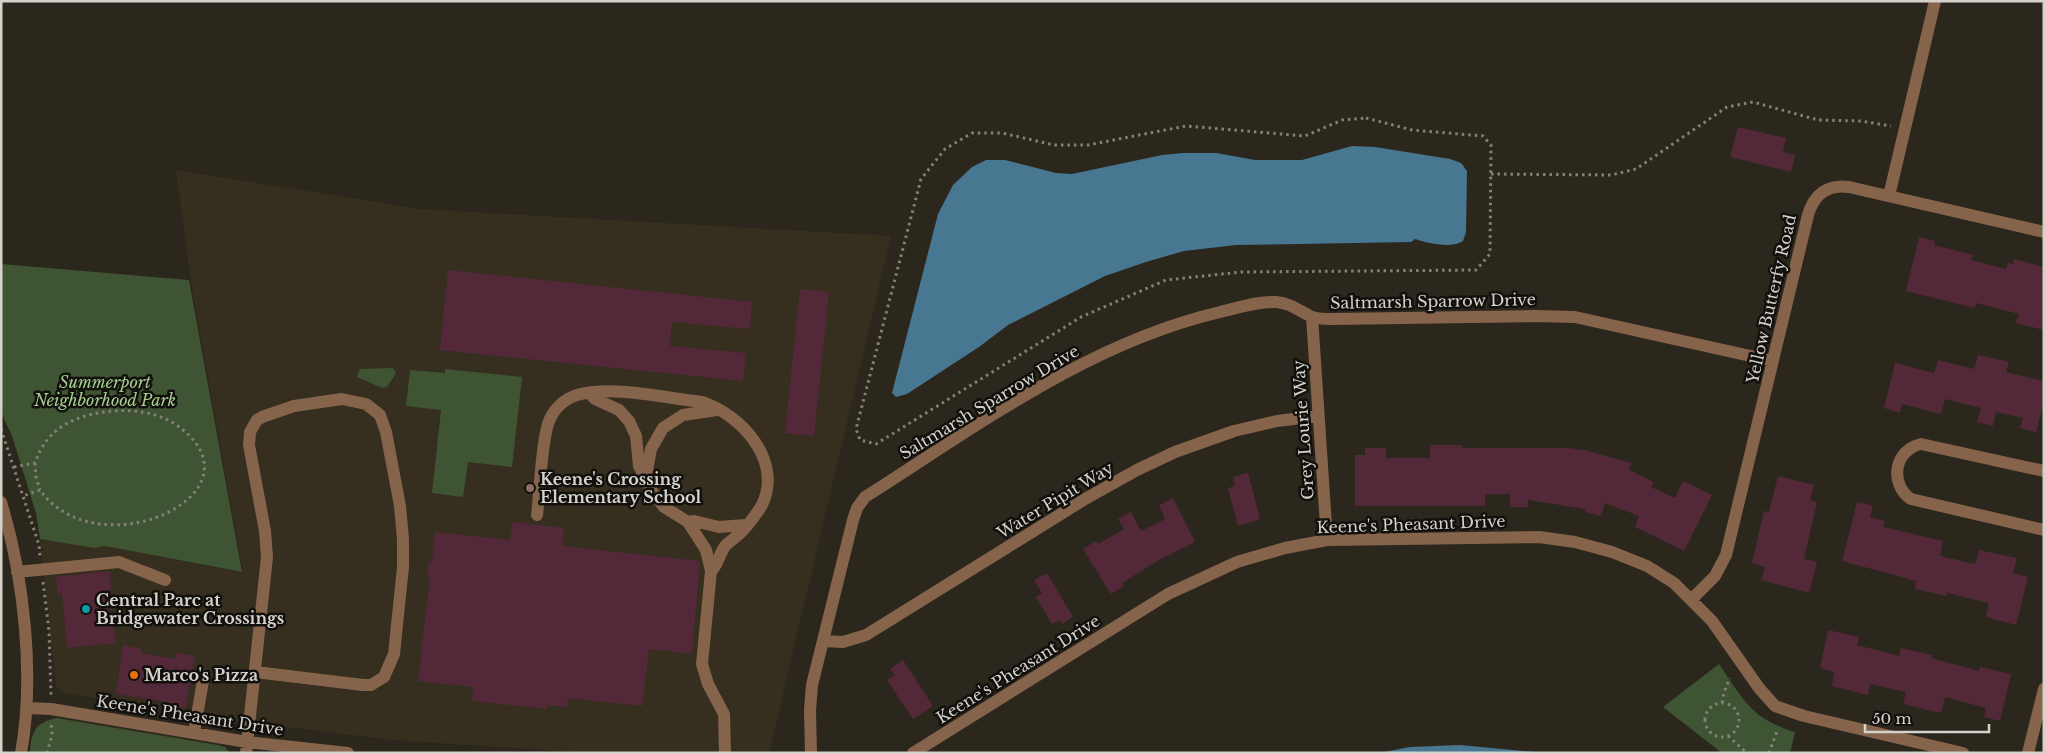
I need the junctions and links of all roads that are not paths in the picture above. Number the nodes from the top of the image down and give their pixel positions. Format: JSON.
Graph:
{"nodes":[{"id":1,"x":1935,"y":1,"type":"edge"},
{"id":2,"x":1889,"y":196,"type":"junction"},
{"id":3,"x":2044,"y":232,"type":"edge"},
{"id":4,"x":1312,"y":317,"type":"junction"},
{"id":5,"x":1773,"y":361,"type":"junction"},
{"id":6,"x":591,"y":394,"type":"junction"},
{"id":7,"x":717,"y":410,"type":"junction"},
{"id":8,"x":1318,"y":416,"type":"junction"},
{"id":9,"x":2044,"y":471,"type":"edge"},
{"id":10,"x":646,"y":476,"type":"junction"},
{"id":11,"x":1,"y":502,"type":"edge"},
{"id":12,"x":537,"y":515,"type":"dead end"},
{"id":13,"x":688,"y":522,"type":"junction"},
{"id":14,"x":745,"y":525,"type":"junction"},
{"id":15,"x":2044,"y":530,"type":"edge"},
{"id":16,"x":1327,"y":540,"type":"junction"},
{"id":17,"x":711,"y":571,"type":"junction"},
{"id":18,"x":17,"y":572,"type":"junction"},
{"id":19,"x":165,"y":580,"type":"dead end"},
{"id":20,"x":1692,"y":599,"type":"junction"},
{"id":21,"x":823,"y":641,"type":"junction"},
{"id":22,"x":255,"y":672,"type":"junction"},
{"id":23,"x":204,"y":675,"type":"dead end"},
{"id":24,"x":2044,"y":689,"type":"edge"},
{"id":25,"x":27,"y":708,"type":"junction"},
{"id":26,"x":194,"y":733,"type":"junction"},
{"id":27,"x":247,"y":747,"type":"edge"},
{"id":28,"x":21,"y":753,"type":"edge"},
{"id":29,"x":348,"y":753,"type":"edge"},
{"id":30,"x":725,"y":753,"type":"edge"},
{"id":31,"x":811,"y":753,"type":"edge"},
{"id":32,"x":913,"y":753,"type":"edge"},
{"id":33,"x":1963,"y":753,"type":"edge"},
{"id":34,"x":2028,"y":753,"type":"edge"}],
"edges":[{"from":1,"to":2,"type":"street"},
{"from":2,"to":3,"type":"street","name":"Yellow Butterfy Road"},
{"from":2,"to":5,"type":"street","name":"Yellow Butterfy Road"},
{"from":4,"to":5,"type":"street","name":"Saltmarsh Sparrow Drive"},
{"from":4,"to":8,"type":"street","name":"Grey Lourie Way"},
{"from":4,"to":21,"type":"street","name":"Saltmarsh Sparrow Drive"},
{"from":5,"to":20,"type":"street","name":"Yellow Butterfy Road"},
{"from":6,"to":7,"type":"street"},
{"from":6,"to":10,"type":"street"},
{"from":6,"to":12,"type":"street"},
{"from":7,"to":10,"type":"street"},
{"from":7,"to":14,"type":"street"},
{"from":8,"to":16,"type":"street","name":"Grey Lourie Way"},
{"from":8,"to":21,"type":"street","name":"Water Pipit Way"},
{"from":9,"to":15,"type":"street"},
{"from":10,"to":13,"type":"street"},
{"from":11,"to":18,"type":"street"},
{"from":13,"to":14,"type":"street"},
{"from":13,"to":17,"type":"street"},
{"from":14,"to":17,"type":"street"},
{"from":16,"to":20,"type":"street","name":"Keene's Pheasant Drive"},
{"from":16,"to":32,"type":"street","name":"Keene's Pheasant Drive"},
{"from":17,"to":30,"type":"street"},
{"from":18,"to":19,"type":"street"},
{"from":18,"to":25,"type":"street"},
{"from":20,"to":33,"type":"street","name":"Keene's Pheasant Drive"},
{"from":21,"to":31,"type":"street","name":"Saltmarsh Sparrow Drive"},
{"from":22,"to":22,"type":"street"},
{"from":22,"to":27,"type":"street"},
{"from":23,"to":26,"type":"street"},
{"from":24,"to":34,"type":"street"},
{"from":25,"to":26,"type":"street","name":"Keene's Pheasant Drive"},
{"from":25,"to":28,"type":"street"},
{"from":26,"to":27,"type":"street","name":"Keene's Pheasant Drive"},
{"from":27,"to":29,"type":"street","name":"Keene's Pheasant Drive"}]}
